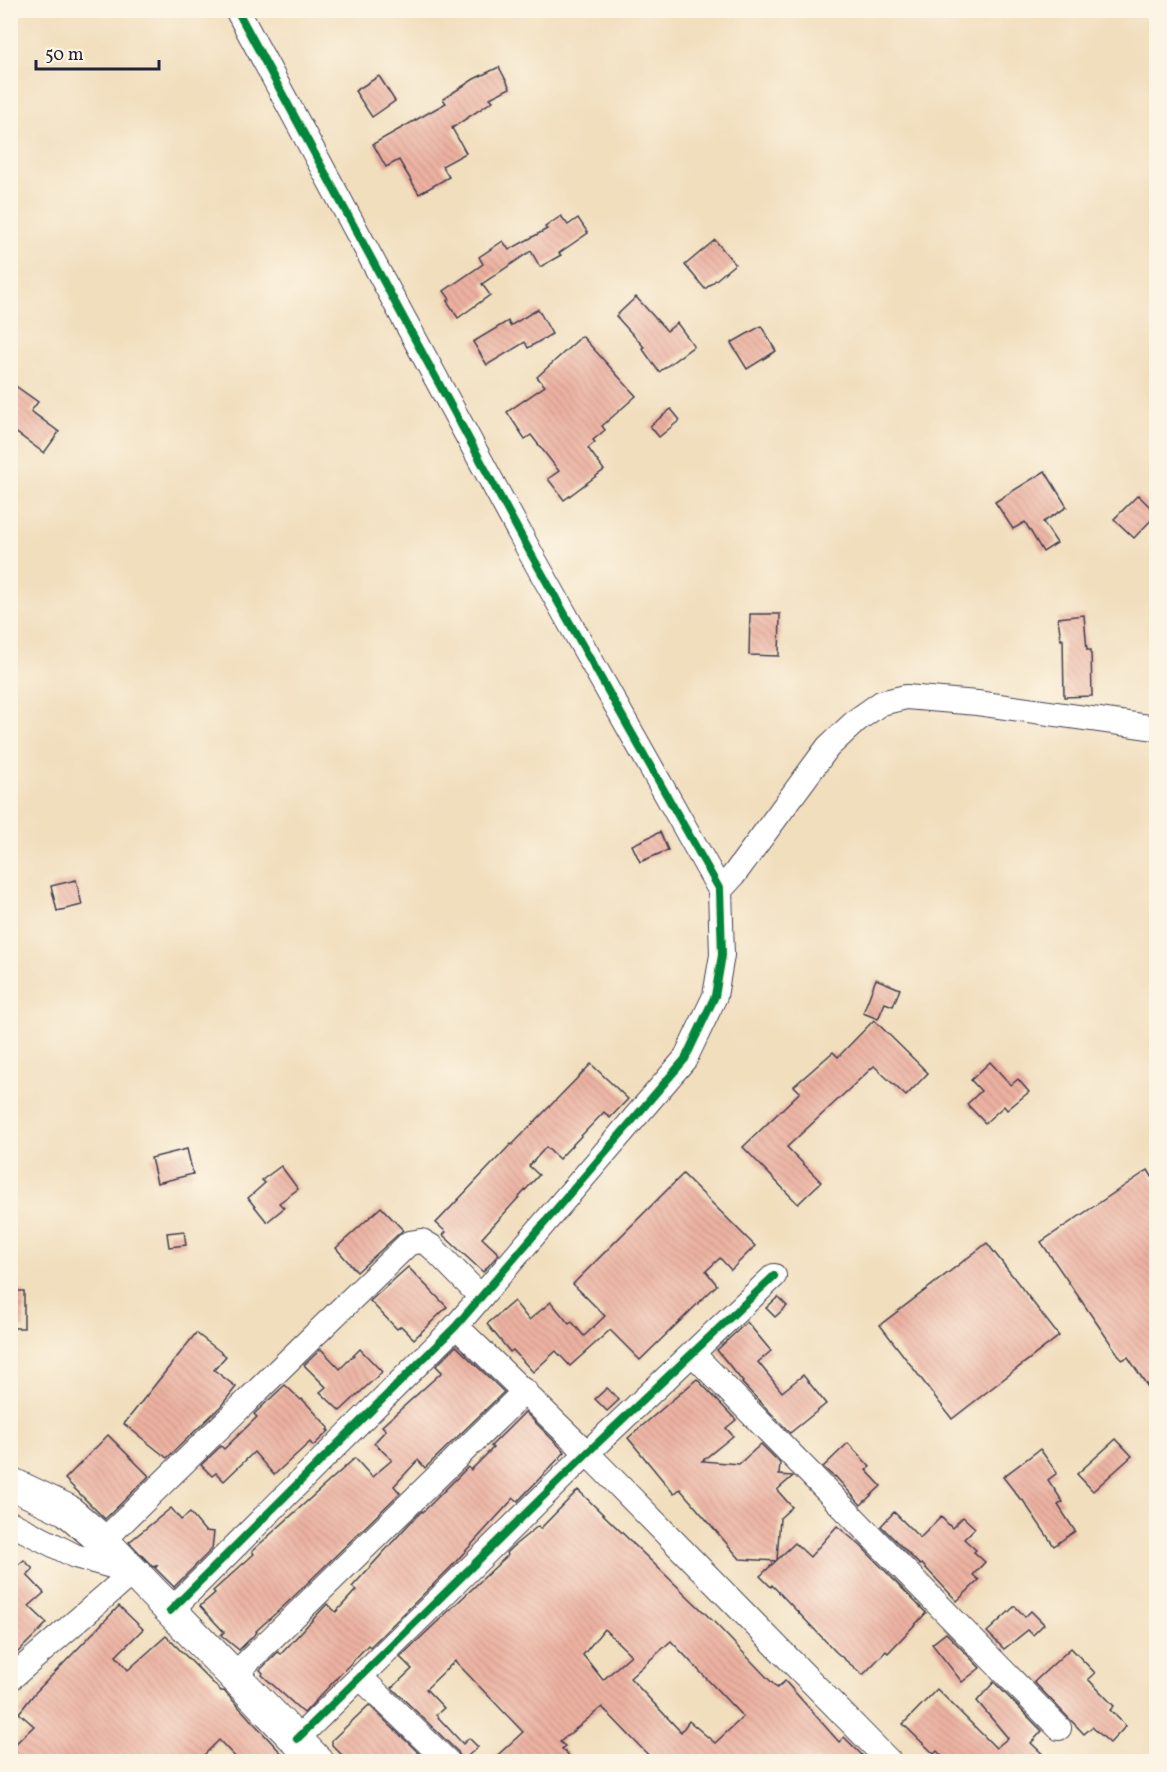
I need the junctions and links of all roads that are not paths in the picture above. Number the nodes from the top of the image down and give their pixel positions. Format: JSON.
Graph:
{"nodes":[{"id":1,"x":237,"y":10,"type":"edge"},
{"id":2,"x":1156,"y":728,"type":"edge"},
{"id":3,"x":720,"y":890,"type":"junction"},
{"id":4,"x":774,"y":1276,"type":"dead end"},
{"id":5,"x":481,"y":1297,"type":"junction"},
{"id":6,"x":456,"y":1326,"type":"junction"},
{"id":7,"x":693,"y":1354,"type":"junction"},
{"id":8,"x":525,"y":1391,"type":"junction"},
{"id":9,"x":587,"y":1453,"type":"junction"},
{"id":10,"x":22,"y":1488,"type":"edge"},
{"id":11,"x":10,"y":1517,"type":"edge"},
{"id":12,"x":10,"y":1523,"type":"edge"},
{"id":13,"x":103,"y":1541,"type":"junction"},
{"id":14,"x":133,"y":1572,"type":"junction"},
{"id":15,"x":170,"y":1611,"type":"junction"},
{"id":16,"x":234,"y":1675,"type":"junction"},
{"id":17,"x":360,"y":1677,"type":"junction"},
{"id":18,"x":10,"y":1679,"type":"edge"},
{"id":19,"x":1059,"y":1728,"type":"dead end"},
{"id":20,"x":309,"y":1755,"type":"edge"},
{"id":21,"x":448,"y":1761,"type":"edge"},
{"id":22,"x":890,"y":1761,"type":"edge"}],
"edges":[{"from":1,"to":3,"type":"street"},
{"from":2,"to":3,"type":"street"},
{"from":3,"to":5,"type":"street"},
{"from":4,"to":7,"type":"street"},
{"from":5,"to":6,"type":"street"},
{"from":5,"to":13,"type":"street"},
{"from":6,"to":8,"type":"street"},
{"from":6,"to":15,"type":"street"},
{"from":7,"to":9,"type":"street"},
{"from":7,"to":19,"type":"street"},
{"from":8,"to":9,"type":"street"},
{"from":8,"to":16,"type":"street"},
{"from":9,"to":17,"type":"street"},
{"from":9,"to":22,"type":"street"},
{"from":10,"to":11,"type":"street"},
{"from":10,"to":13,"type":"main road"},
{"from":12,"to":14,"type":"street"},
{"from":13,"to":14,"type":"main road"},
{"from":14,"to":15,"type":"main road"},
{"from":14,"to":18,"type":"street"},
{"from":15,"to":16,"type":"main road"},
{"from":16,"to":20,"type":"main road"},
{"from":17,"to":20,"type":"street"},
{"from":17,"to":21,"type":"street"}]}
